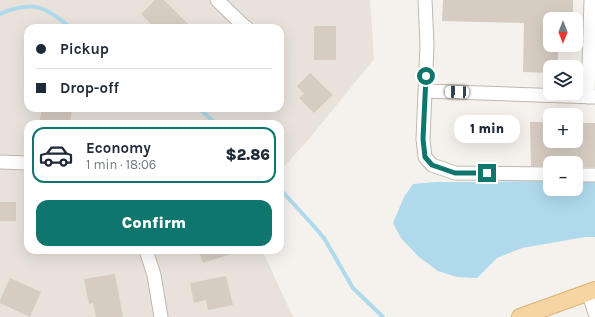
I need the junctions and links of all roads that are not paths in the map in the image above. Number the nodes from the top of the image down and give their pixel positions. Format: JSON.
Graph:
{"nodes":[{"id":1,"x":217,"y":0,"type":"edge"},
{"id":2,"x":425,"y":0,"type":"edge"},
{"id":3,"x":591,"y":0,"type":"edge"},
{"id":4,"x":242,"y":24,"type":"edge"},
{"id":5,"x":425,"y":91,"type":"junction"},
{"id":6,"x":592,"y":97,"type":"edge"},
{"id":7,"x":0,"y":162,"type":"edge"},
{"id":8,"x":24,"y":163,"type":"edge"},
{"id":9,"x":543,"y":174,"type":"edge"},
{"id":10,"x":583,"y":175,"type":"edge"},
{"id":11,"x":595,"y":175,"type":"edge"},
{"id":12,"x":147,"y":254,"type":"edge"},
{"id":13,"x":591,"y":291,"type":"edge"},
{"id":14,"x":595,"y":313,"type":"edge"},
{"id":15,"x":161,"y":317,"type":"edge"},
{"id":16,"x":520,"y":317,"type":"edge"}],
"edges":[{"from":1,"to":4,"type":"street"},
{"from":2,"to":5,"type":"street"},
{"from":3,"to":6,"type":"street"},
{"from":5,"to":6,"type":"street"},
{"from":5,"to":9,"type":"street"},
{"from":7,"to":8,"type":"street"},
{"from":10,"to":11,"type":"street"},
{"from":12,"to":15,"type":"street"},
{"from":13,"to":14,"type":"street"},
{"from":13,"to":16,"type":"main road"}]}
